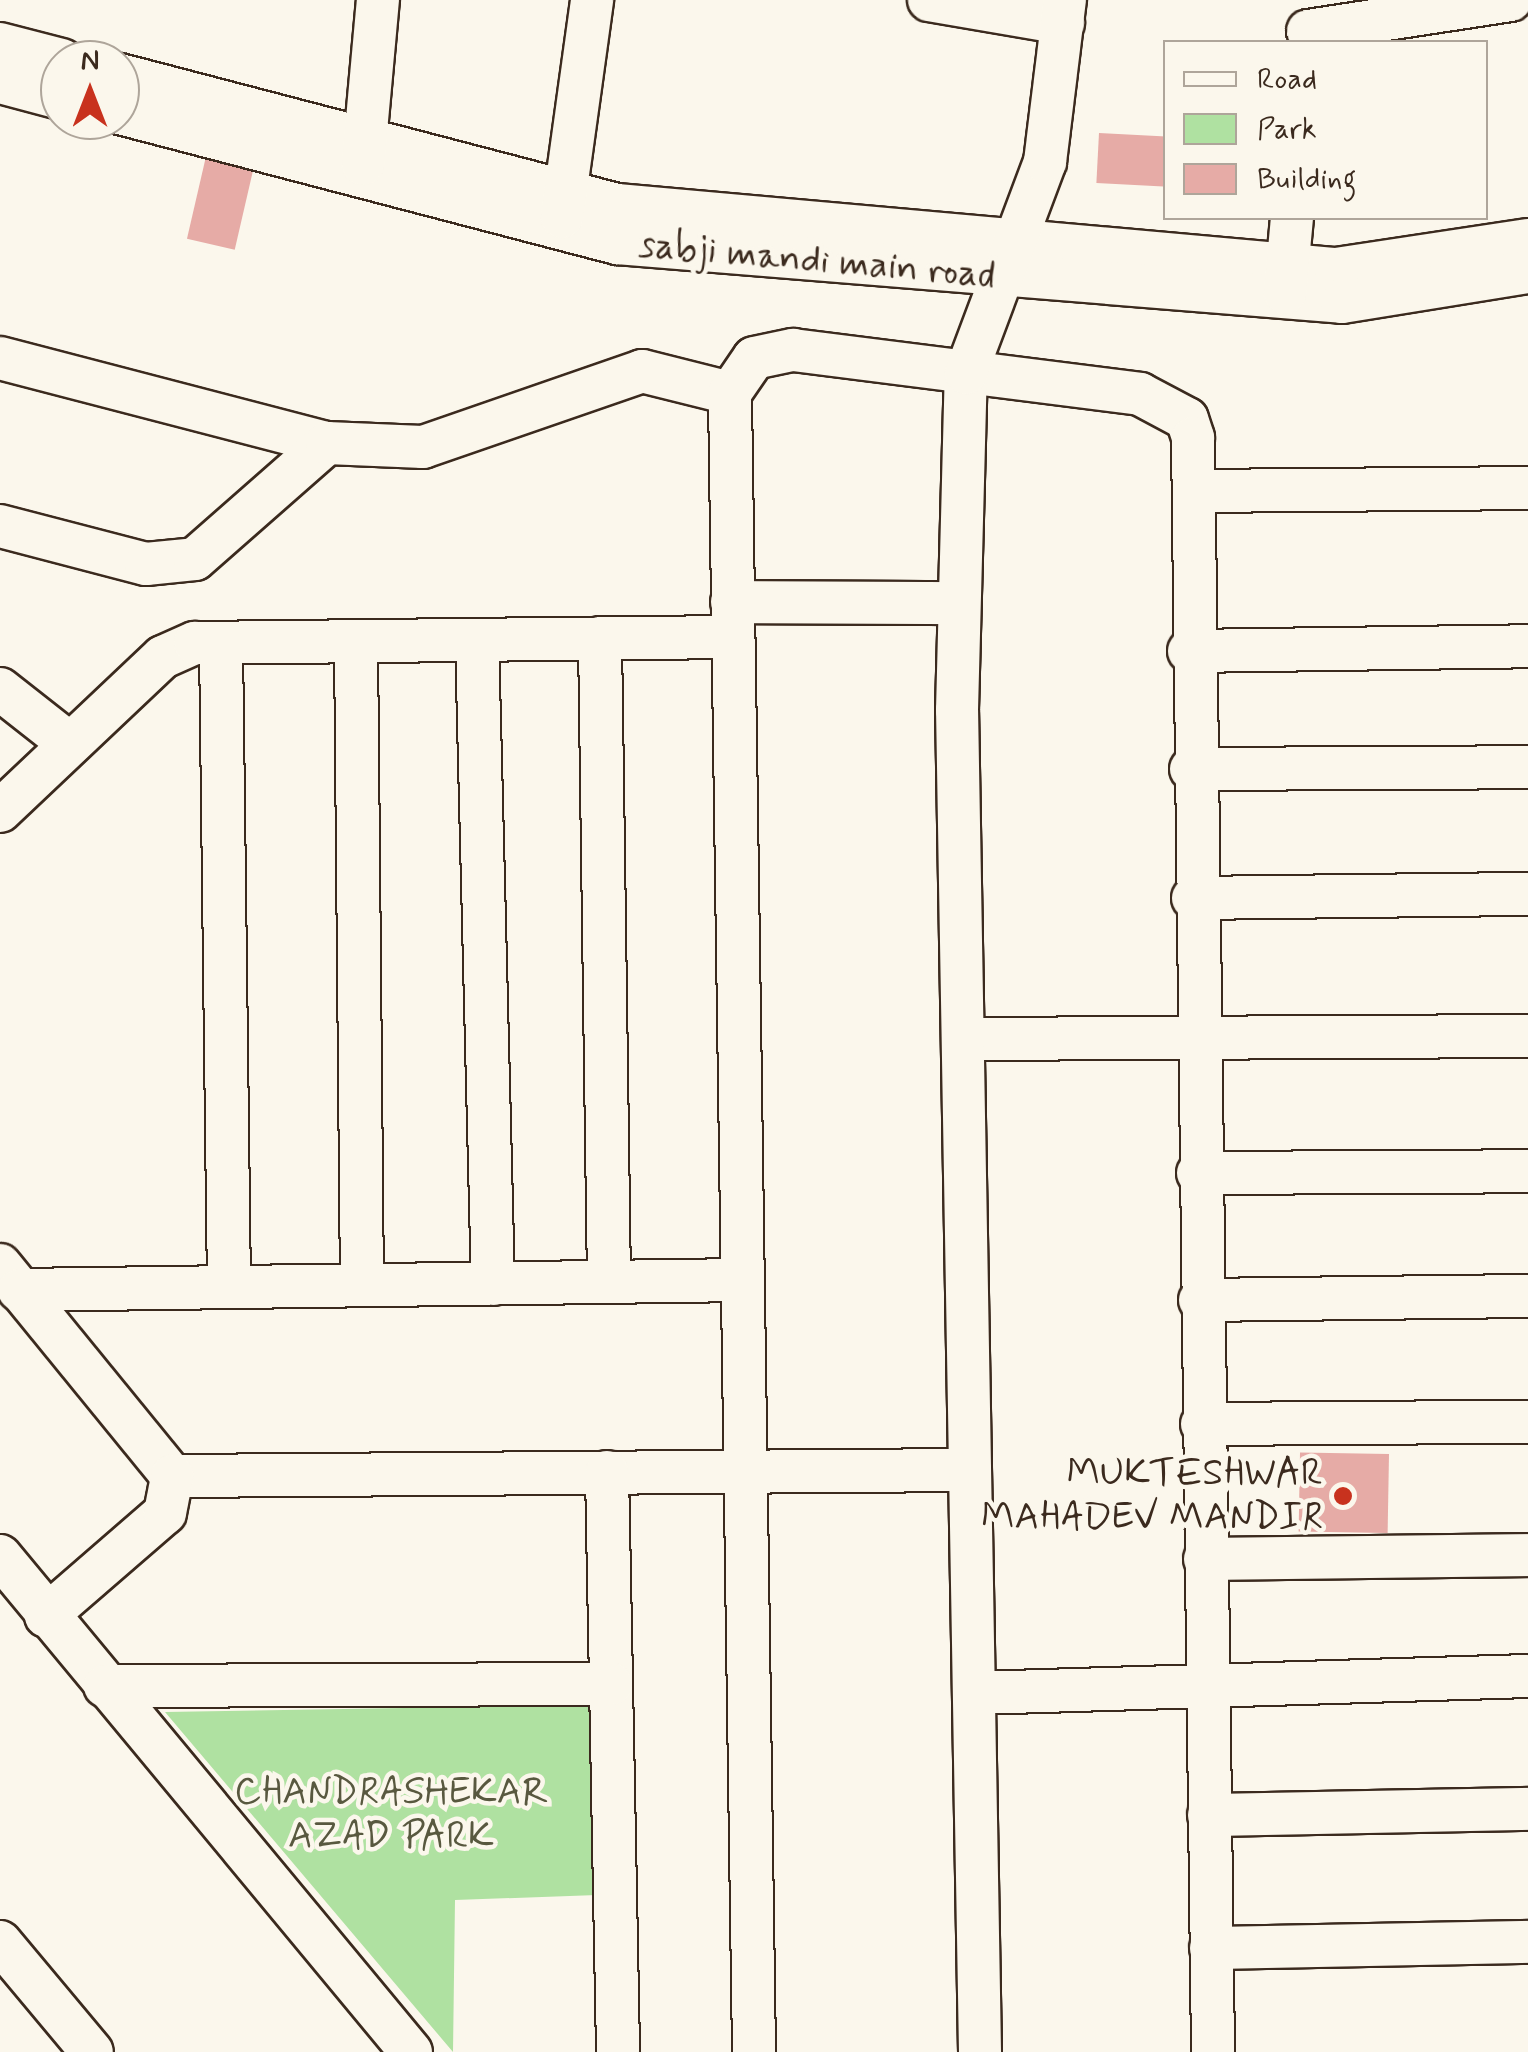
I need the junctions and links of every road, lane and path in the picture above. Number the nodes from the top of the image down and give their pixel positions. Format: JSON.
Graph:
{"nodes":[{"id":1,"x":378,"y":0,"type":"edge"},
{"id":2,"x":592,"y":0,"type":"edge"},
{"id":3,"x":929,"y":0,"type":"edge"},
{"id":4,"x":1511,"y":0,"type":"edge"},
{"id":5,"x":1064,"y":11,"type":"edge"},
{"id":6,"x":1309,"y":24,"type":"edge"},
{"id":7,"x":0,"y":44,"type":"edge"},
{"id":8,"x":40,"y":54,"type":"edge"},
{"id":9,"x":0,"y":82,"type":"edge"},
{"id":10,"x":140,"y":82,"type":"edge"},
{"id":11,"x":40,"y":93,"type":"edge"},
{"id":12,"x":140,"y":118,"type":"edge"},
{"id":13,"x":363,"y":158,"type":"junction"},
{"id":14,"x":564,"y":210,"type":"junction"},
{"id":15,"x":1292,"y":220,"type":"edge"},
{"id":16,"x":1528,"y":240,"type":"edge"},
{"id":17,"x":1005,"y":262,"type":"junction"},
{"id":18,"x":1528,"y":272,"type":"edge"},
{"id":19,"x":1286,"y":282,"type":"junction"},
{"id":20,"x":0,"y":358,"type":"edge"},
{"id":21,"x":966,"y":373,"type":"junction"},
{"id":22,"x":730,"y":394,"type":"junction"},
{"id":23,"x":328,"y":443,"type":"junction"},
{"id":24,"x":1528,"y":488,"type":"edge"},
{"id":25,"x":1194,"y":491,"type":"junction"},
{"id":26,"x":0,"y":526,"type":"edge"},
{"id":27,"x":959,"y":603,"type":"junction"},
{"id":28,"x":732,"y":620,"type":"junction"},
{"id":29,"x":600,"y":638,"type":"junction"},
{"id":30,"x":477,"y":640,"type":"junction"},
{"id":31,"x":356,"y":642,"type":"junction"},
{"id":32,"x":221,"y":643,"type":"junction"},
{"id":33,"x":1528,"y":646,"type":"edge"},
{"id":34,"x":1189,"y":651,"type":"junction"},
{"id":35,"x":0,"y":690,"type":"edge"},
{"id":36,"x":70,"y":744,"type":"junction"},
{"id":37,"x":1528,"y":767,"type":"edge"},
{"id":38,"x":1191,"y":769,"type":"junction"},
{"id":39,"x":0,"y":812,"type":"edge"},
{"id":40,"x":1528,"y":894,"type":"edge"},
{"id":41,"x":1194,"y":898,"type":"junction"},
{"id":42,"x":1528,"y":1036,"type":"edge"},
{"id":43,"x":1196,"y":1037,"type":"junction"},
{"id":44,"x":963,"y":1038,"type":"junction"},
{"id":45,"x":1528,"y":1172,"type":"edge"},
{"id":46,"x":1198,"y":1173,"type":"junction"},
{"id":47,"x":9,"y":1277,"type":"edge"},
{"id":48,"x":742,"y":1280,"type":"junction"},
{"id":49,"x":609,"y":1282,"type":"junction"},
{"id":50,"x":493,"y":1284,"type":"junction"},
{"id":51,"x":362,"y":1286,"type":"junction"},
{"id":52,"x":229,"y":1287,"type":"junction"},
{"id":53,"x":1528,"y":1296,"type":"edge"},
{"id":54,"x":1200,"y":1300,"type":"junction"},
{"id":55,"x":1528,"y":1422,"type":"edge"},
{"id":56,"x":1202,"y":1424,"type":"junction"},
{"id":57,"x":745,"y":1470,"type":"junction"},
{"id":58,"x":970,"y":1470,"type":"junction"},
{"id":59,"x":607,"y":1472,"type":"junction"},
{"id":60,"x":172,"y":1476,"type":"junction"},
{"id":61,"x":1528,"y":1555,"type":"edge"},
{"id":62,"x":0,"y":1556,"type":"edge"},
{"id":63,"x":1205,"y":1558,"type":"junction"},
{"id":64,"x":46,"y":1616,"type":"junction"},
{"id":65,"x":1528,"y":1676,"type":"edge"},
{"id":66,"x":611,"y":1684,"type":"junction"},
{"id":67,"x":105,"y":1686,"type":"junction"},
{"id":68,"x":1207,"y":1691,"type":"junction"},
{"id":69,"x":978,"y":1692,"type":"junction"},
{"id":70,"x":1528,"y":1809,"type":"edge"},
{"id":71,"x":1209,"y":1815,"type":"junction"},
{"id":72,"x":0,"y":1942,"type":"edge"},
{"id":73,"x":1528,"y":1942,"type":"edge"},
{"id":74,"x":1211,"y":1948,"type":"junction"},
{"id":75,"x":92,"y":2052,"type":"edge"},
{"id":76,"x":412,"y":2052,"type":"edge"},
{"id":77,"x":618,"y":2052,"type":"edge"},
{"id":78,"x":754,"y":2052,"type":"edge"},
{"id":79,"x":980,"y":2052,"type":"edge"},
{"id":80,"x":1213,"y":2052,"type":"edge"}],
"edges":[{"from":1,"to":13,"type":"street"},
{"from":2,"to":14,"type":"street"},
{"from":3,"to":5,"type":"street"},
{"from":4,"to":6,"type":"street"},
{"from":5,"to":17,"type":"street"},
{"from":7,"to":8,"type":"street"},
{"from":9,"to":11,"type":"street"},
{"from":10,"to":13,"type":"street"},
{"from":12,"to":13,"type":"street","name":"sabji mandi main road"},
{"from":13,"to":14,"type":"street","name":"sabji mandi main road"},
{"from":14,"to":17,"type":"street","name":"sabji mandi main road"},
{"from":15,"to":19,"type":"street"},
{"from":16,"to":19,"type":"street"},
{"from":17,"to":19,"type":"street","name":"sabji mandi main road"},
{"from":17,"to":21,"type":"street"},
{"from":18,"to":19,"type":"street","name":"sabji mandi main road"},
{"from":20,"to":23,"type":"street"},
{"from":21,"to":22,"type":"street"},
{"from":21,"to":25,"type":"street"},
{"from":21,"to":27,"type":"street"},
{"from":22,"to":23,"type":"street"},
{"from":22,"to":28,"type":"street"},
{"from":23,"to":26,"type":"street"},
{"from":24,"to":25,"type":"street"},
{"from":25,"to":34,"type":"street"},
{"from":27,"to":28,"type":"street"},
{"from":27,"to":44,"type":"street"},
{"from":28,"to":29,"type":"street"},
{"from":28,"to":48,"type":"street"},
{"from":29,"to":30,"type":"street"},
{"from":29,"to":49,"type":"street"},
{"from":30,"to":31,"type":"street"},
{"from":30,"to":50,"type":"street"},
{"from":31,"to":32,"type":"street"},
{"from":31,"to":51,"type":"street"},
{"from":32,"to":36,"type":"street"},
{"from":32,"to":52,"type":"street"},
{"from":33,"to":34,"type":"street"},
{"from":34,"to":38,"type":"street"},
{"from":35,"to":36,"type":"street"},
{"from":36,"to":39,"type":"street"},
{"from":37,"to":38,"type":"street"},
{"from":38,"to":41,"type":"street"},
{"from":40,"to":41,"type":"street"},
{"from":41,"to":43,"type":"street"},
{"from":42,"to":43,"type":"street"},
{"from":43,"to":44,"type":"street"},
{"from":43,"to":46,"type":"street"},
{"from":44,"to":58,"type":"street"},
{"from":45,"to":46,"type":"street"},
{"from":46,"to":54,"type":"street"},
{"from":47,"to":52,"type":"street"},
{"from":47,"to":60,"type":"street"},
{"from":48,"to":49,"type":"street"},
{"from":48,"to":57,"type":"street"},
{"from":49,"to":50,"type":"street"},
{"from":50,"to":51,"type":"street"},
{"from":51,"to":52,"type":"street"},
{"from":53,"to":54,"type":"street"},
{"from":54,"to":56,"type":"street"},
{"from":55,"to":56,"type":"street"},
{"from":56,"to":63,"type":"street"},
{"from":57,"to":58,"type":"street"},
{"from":57,"to":59,"type":"street"},
{"from":57,"to":78,"type":"street"},
{"from":58,"to":69,"type":"street"},
{"from":59,"to":60,"type":"street"},
{"from":59,"to":66,"type":"street"},
{"from":60,"to":64,"type":"street"},
{"from":61,"to":63,"type":"street"},
{"from":62,"to":64,"type":"street"},
{"from":63,"to":68,"type":"street"},
{"from":64,"to":67,"type":"street"},
{"from":65,"to":68,"type":"street"},
{"from":66,"to":67,"type":"street"},
{"from":66,"to":77,"type":"street"},
{"from":67,"to":76,"type":"street"},
{"from":68,"to":69,"type":"street"},
{"from":68,"to":71,"type":"street"},
{"from":69,"to":79,"type":"street"},
{"from":70,"to":71,"type":"street"},
{"from":71,"to":74,"type":"street"},
{"from":72,"to":75,"type":"street"},
{"from":73,"to":74,"type":"street"},
{"from":74,"to":80,"type":"street"}]}
